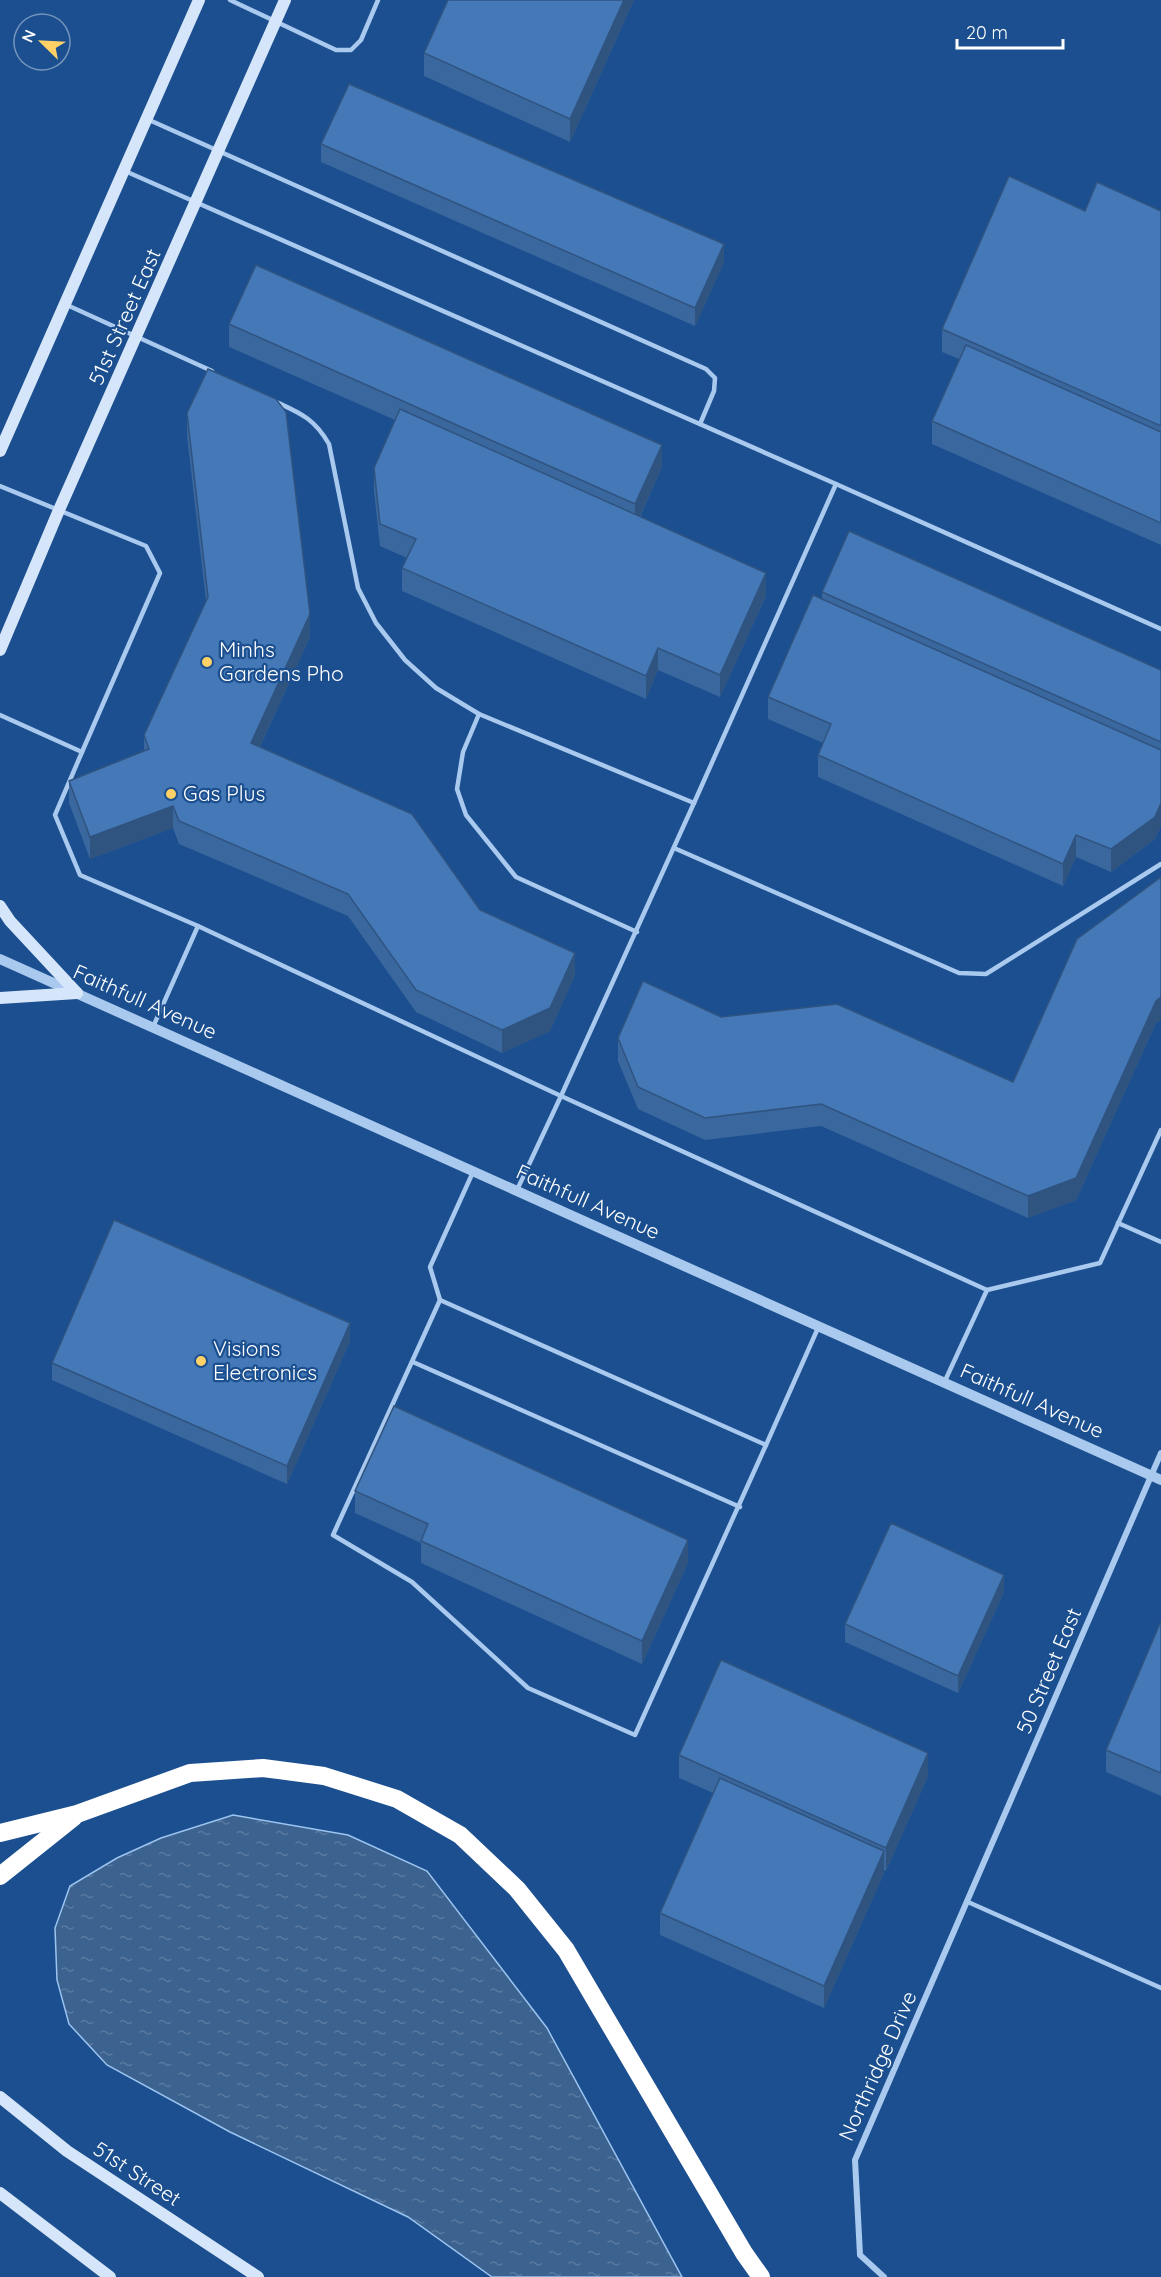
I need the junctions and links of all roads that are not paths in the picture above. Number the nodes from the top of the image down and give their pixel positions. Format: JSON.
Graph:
{"nodes":[{"id":1,"x":199,"y":0,"type":"edge"},
{"id":2,"x":230,"y":0,"type":"edge"},
{"id":3,"x":285,"y":0,"type":"edge"},
{"id":4,"x":378,"y":0,"type":"edge"},
{"id":5,"x":276,"y":22,"type":"junction"},
{"id":6,"x":147,"y":119,"type":"junction"},
{"id":7,"x":219,"y":150,"type":"junction"},
{"id":8,"x":123,"y":171,"type":"junction"},
{"id":9,"x":197,"y":202,"type":"junction"},
{"id":10,"x":64,"y":304,"type":"junction"},
{"id":11,"x":138,"y":337,"type":"junction"},
{"id":12,"x":222,"y":376,"type":"edge"},
{"id":13,"x":264,"y":396,"type":"edge"},
{"id":14,"x":700,"y":424,"type":"junction"},
{"id":15,"x":0,"y":451,"type":"edge"},
{"id":16,"x":836,"y":484,"type":"junction"},
{"id":17,"x":0,"y":486,"type":"edge"},
{"id":18,"x":59,"y":510,"type":"junction"},
{"id":19,"x":1161,"y":629,"type":"edge"},
{"id":20,"x":0,"y":650,"type":"edge"},
{"id":21,"x":479,"y":714,"type":"junction"},
{"id":22,"x":0,"y":715,"type":"edge"},
{"id":23,"x":82,"y":752,"type":"junction"},
{"id":24,"x":694,"y":803,"type":"junction"},
{"id":25,"x":674,"y":848,"type":"junction"},
{"id":26,"x":1161,"y":864,"type":"edge"},
{"id":27,"x":0,"y":906,"type":"edge"},
{"id":28,"x":198,"y":926,"type":"junction"},
{"id":29,"x":637,"y":932,"type":"junction"},
{"id":30,"x":0,"y":959,"type":"edge"},
{"id":31,"x":77,"y":993,"type":"junction"},
{"id":32,"x":0,"y":998,"type":"edge"},
{"id":33,"x":153,"y":1027,"type":"junction"},
{"id":34,"x":561,"y":1096,"type":"junction"},
{"id":35,"x":1161,"y":1130,"type":"edge"},
{"id":36,"x":473,"y":1172,"type":"junction"},
{"id":37,"x":516,"y":1191,"type":"junction"},
{"id":38,"x":1118,"y":1223,"type":"junction"},
{"id":39,"x":1161,"y":1242,"type":"edge"},
{"id":40,"x":987,"y":1290,"type":"junction"},
{"id":41,"x":440,"y":1300,"type":"junction"},
{"id":42,"x":819,"y":1326,"type":"junction"},
{"id":43,"x":413,"y":1362,"type":"junction"},
{"id":44,"x":944,"y":1383,"type":"junction"},
{"id":45,"x":766,"y":1445,"type":"junction"},
{"id":46,"x":1161,"y":1453,"type":"edge"},
{"id":47,"x":1156,"y":1478,"type":"edge"},
{"id":48,"x":740,"y":1507,"type":"junction"},
{"id":49,"x":77,"y":1814,"type":"junction"},
{"id":50,"x":0,"y":1833,"type":"edge"},
{"id":51,"x":0,"y":1876,"type":"edge"},
{"id":52,"x":968,"y":1902,"type":"junction"},
{"id":53,"x":1161,"y":1988,"type":"edge"},
{"id":54,"x":0,"y":2097,"type":"edge"},
{"id":55,"x":0,"y":2193,"type":"edge"},
{"id":56,"x":111,"y":2277,"type":"edge"},
{"id":57,"x":258,"y":2277,"type":"edge"},
{"id":58,"x":761,"y":2277,"type":"edge"},
{"id":59,"x":884,"y":2277,"type":"edge"}],
"edges":[{"from":1,"to":6,"type":"main road"},
{"from":2,"to":5,"type":"lane"},
{"from":3,"to":5,"type":"main road","name":"51st Street East"},
{"from":4,"to":5,"type":"lane"},
{"from":5,"to":7,"type":"main road","name":"51st Street East"},
{"from":6,"to":7,"type":"lane"},
{"from":6,"to":8,"type":"main road"},
{"from":7,"to":9,"type":"main road","name":"51st Street East"},
{"from":7,"to":14,"type":"lane"},
{"from":8,"to":9,"type":"lane"},
{"from":8,"to":10,"type":"main road"},
{"from":9,"to":11,"type":"main road","name":"51st Street East"},
{"from":9,"to":14,"type":"lane"},
{"from":10,"to":11,"type":"lane"},
{"from":10,"to":15,"type":"main road"},
{"from":11,"to":12,"type":"lane"},
{"from":11,"to":18,"type":"main road","name":"51st Street East"},
{"from":13,"to":21,"type":"lane"},
{"from":14,"to":16,"type":"lane"},
{"from":16,"to":19,"type":"lane"},
{"from":16,"to":24,"type":"lane"},
{"from":17,"to":18,"type":"lane"},
{"from":18,"to":20,"type":"main road","name":"51st Street East"},
{"from":18,"to":23,"type":"lane"},
{"from":21,"to":24,"type":"lane"},
{"from":21,"to":29,"type":"lane"},
{"from":22,"to":23,"type":"lane"},
{"from":23,"to":28,"type":"lane"},
{"from":24,"to":25,"type":"lane"},
{"from":25,"to":26,"type":"lane"},
{"from":25,"to":29,"type":"lane"},
{"from":27,"to":31,"type":"main road"},
{"from":28,"to":33,"type":"lane"},
{"from":28,"to":34,"type":"lane"},
{"from":29,"to":34,"type":"lane"},
{"from":30,"to":31,"type":"street","name":"Faithfull Avenue"},
{"from":31,"to":32,"type":"main road"},
{"from":31,"to":33,"type":"street","name":"Faithfull Avenue"},
{"from":33,"to":36,"type":"street","name":"Faithfull Avenue"},
{"from":34,"to":37,"type":"lane"},
{"from":34,"to":40,"type":"lane"},
{"from":35,"to":38,"type":"lane"},
{"from":36,"to":37,"type":"street","name":"Faithfull Avenue"},
{"from":36,"to":41,"type":"lane"},
{"from":37,"to":42,"type":"street","name":"Faithfull Avenue"},
{"from":38,"to":39,"type":"lane"},
{"from":38,"to":40,"type":"lane"},
{"from":40,"to":44,"type":"lane"},
{"from":41,"to":43,"type":"lane"},
{"from":41,"to":45,"type":"lane"},
{"from":42,"to":44,"type":"street","name":"Faithfull Avenue"},
{"from":42,"to":45,"type":"lane"},
{"from":43,"to":48,"type":"lane"},
{"from":43,"to":48,"type":"lane"},
{"from":44,"to":47,"type":"street","name":"Faithfull Avenue"},
{"from":45,"to":48,"type":"lane"},
{"from":46,"to":47,"type":"street","name":"50 Street East"},
{"from":47,"to":52,"type":"street","name":"50 Street East"},
{"from":49,"to":50,"type":"highway"},
{"from":49,"to":51,"type":"highway"},
{"from":49,"to":58,"type":"highway"},
{"from":52,"to":53,"type":"lane"},
{"from":52,"to":59,"type":"street","name":"Northridge Drive"},
{"from":54,"to":57,"type":"main road","name":"51st Street"},
{"from":55,"to":56,"type":"main road"}]}
